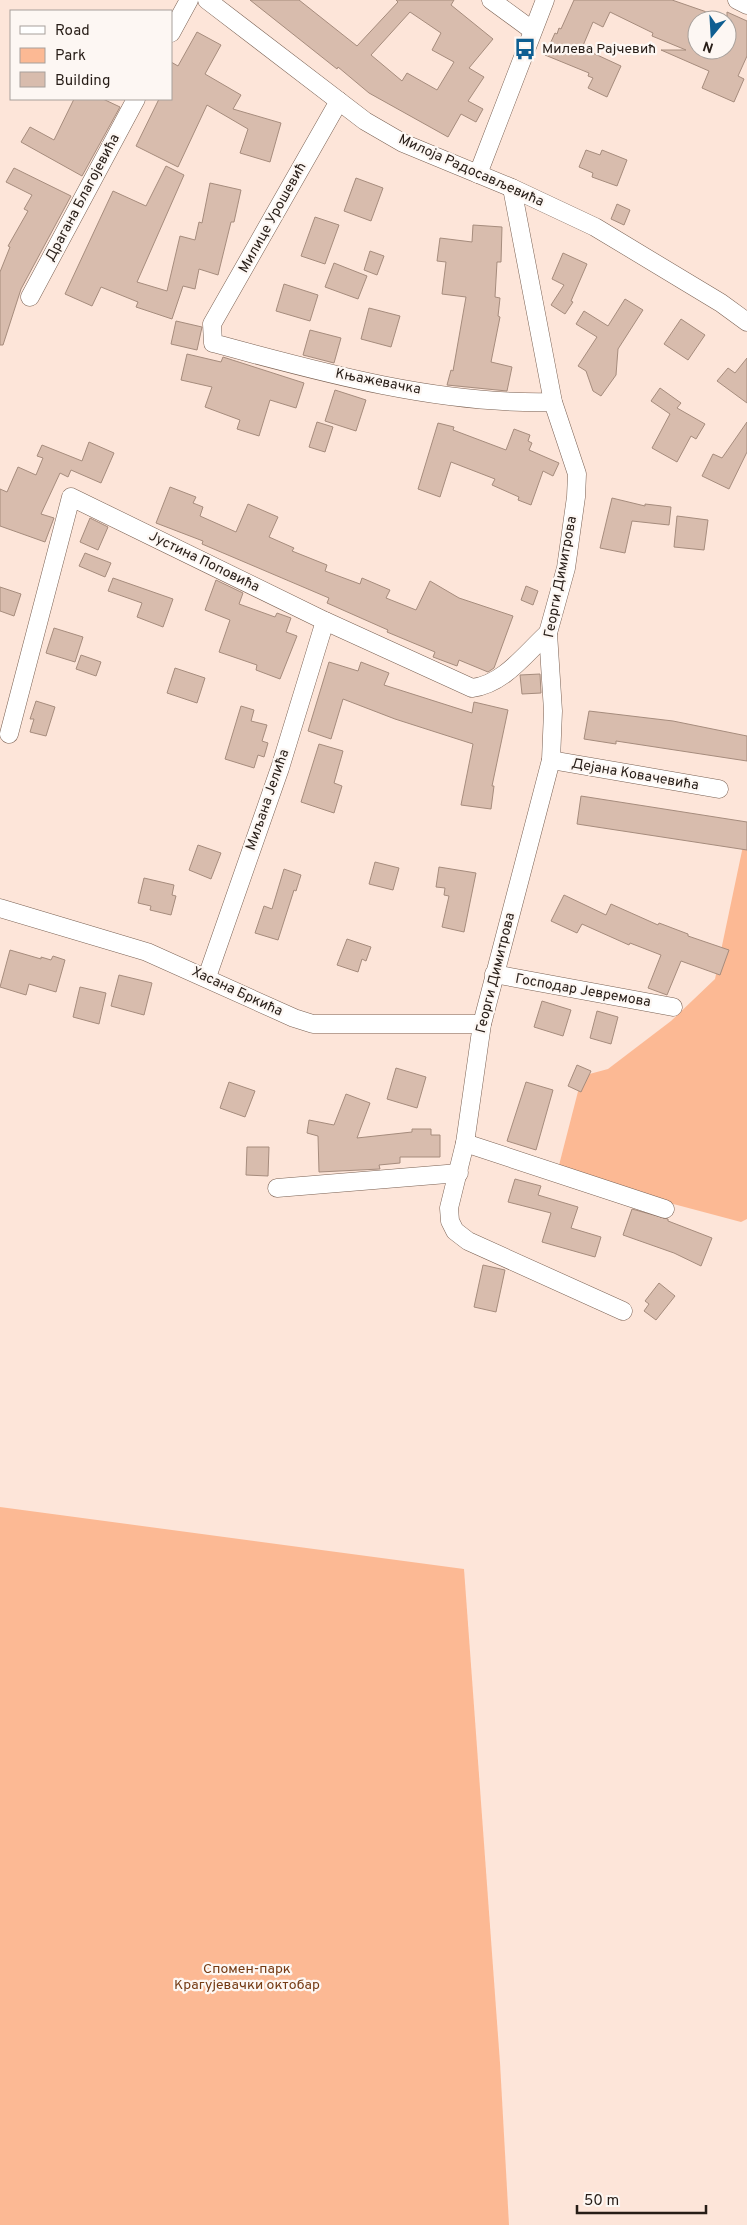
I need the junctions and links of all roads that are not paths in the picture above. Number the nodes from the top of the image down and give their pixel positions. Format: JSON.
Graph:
{"nodes":[{"id":1,"x":189,"y":0,"type":"edge"},
{"id":2,"x":207,"y":0,"type":"edge"},
{"id":3,"x":491,"y":0,"type":"edge"},
{"id":4,"x":545,"y":0,"type":"edge"},
{"id":5,"x":737,"y":0,"type":"edge"},
{"id":6,"x":747,"y":5,"type":"edge"},
{"id":7,"x":532,"y":30,"type":"junction"},
{"id":8,"x":172,"y":31,"type":"edge"},
{"id":9,"x":135,"y":100,"type":"edge"},
{"id":10,"x":339,"y":101,"type":"junction"},
{"id":11,"x":478,"y":174,"type":"junction"},
{"id":12,"x":512,"y":188,"type":"junction"},
{"id":13,"x":30,"y":297,"type":"dead end"},
{"id":14,"x":747,"y":322,"type":"edge"},
{"id":15,"x":212,"y":335,"type":"joint"},
{"id":16,"x":553,"y":402,"type":"junction"},
{"id":17,"x":326,"y":621,"type":"junction"},
{"id":18,"x":548,"y":633,"type":"junction"},
{"id":19,"x":9,"y":734,"type":"dead end"},
{"id":20,"x":551,"y":760,"type":"junction"},
{"id":21,"x":720,"y":789,"type":"dead end"},
{"id":22,"x":0,"y":908,"type":"edge"},
{"id":23,"x":494,"y":974,"type":"junction"},
{"id":24,"x":206,"y":977,"type":"junction"},
{"id":25,"x":673,"y":1007,"type":"dead end"},
{"id":26,"x":482,"y":1024,"type":"junction"},
{"id":27,"x":465,"y":1143,"type":"junction"},
{"id":28,"x":459,"y":1173,"type":"junction"},
{"id":29,"x":277,"y":1188,"type":"dead end"},
{"id":30,"x":665,"y":1209,"type":"dead end"},
{"id":31,"x":624,"y":1311,"type":"dead end"}],
"edges":[{"from":1,"to":8,"type":"street"},
{"from":2,"to":10,"type":"street","name":"Милоја Радосављевића"},
{"from":3,"to":7,"type":"street"},
{"from":4,"to":7,"type":"street"},
{"from":5,"to":6,"type":"street"},
{"from":7,"to":11,"type":"street"},
{"from":9,"to":13,"type":"street","name":"Драгана Благојевића"},
{"from":10,"to":11,"type":"street","name":"Милоја Радосављевића"},
{"from":10,"to":15,"type":"street","name":"Милице Урошевић"},
{"from":11,"to":12,"type":"street","name":"Милоја Радосављевића"},
{"from":12,"to":14,"type":"street","name":"Милоја Радосављевића"},
{"from":12,"to":16,"type":"street","name":"Георги Димитрова"},
{"from":15,"to":16,"type":"street","name":"Књажевачка"},
{"from":16,"to":18,"type":"street","name":"Георги Димитрова"},
{"from":17,"to":18,"type":"street","name":"Јустина Поповића"},
{"from":17,"to":19,"type":"street","name":"Јустина Поповића"},
{"from":17,"to":24,"type":"street","name":"Миљана Јелића"},
{"from":18,"to":20,"type":"street","name":"Георги Димитрова"},
{"from":20,"to":21,"type":"street","name":"Дејана Ковачевића"},
{"from":20,"to":23,"type":"street","name":"Георги Димитрова"},
{"from":22,"to":24,"type":"street","name":"Хасана Бркића"},
{"from":23,"to":25,"type":"street","name":"Господар Јевремова"},
{"from":23,"to":26,"type":"street","name":"Георги Димитрова"},
{"from":24,"to":26,"type":"street","name":"Хасана Бркића"},
{"from":26,"to":27,"type":"street","name":"Георги Димитрова"},
{"from":27,"to":28,"type":"street","name":"Георги Димитрова"},
{"from":27,"to":30,"type":"street"},
{"from":28,"to":29,"type":"street"},
{"from":28,"to":31,"type":"street","name":"Георги Димитрова"}]}
